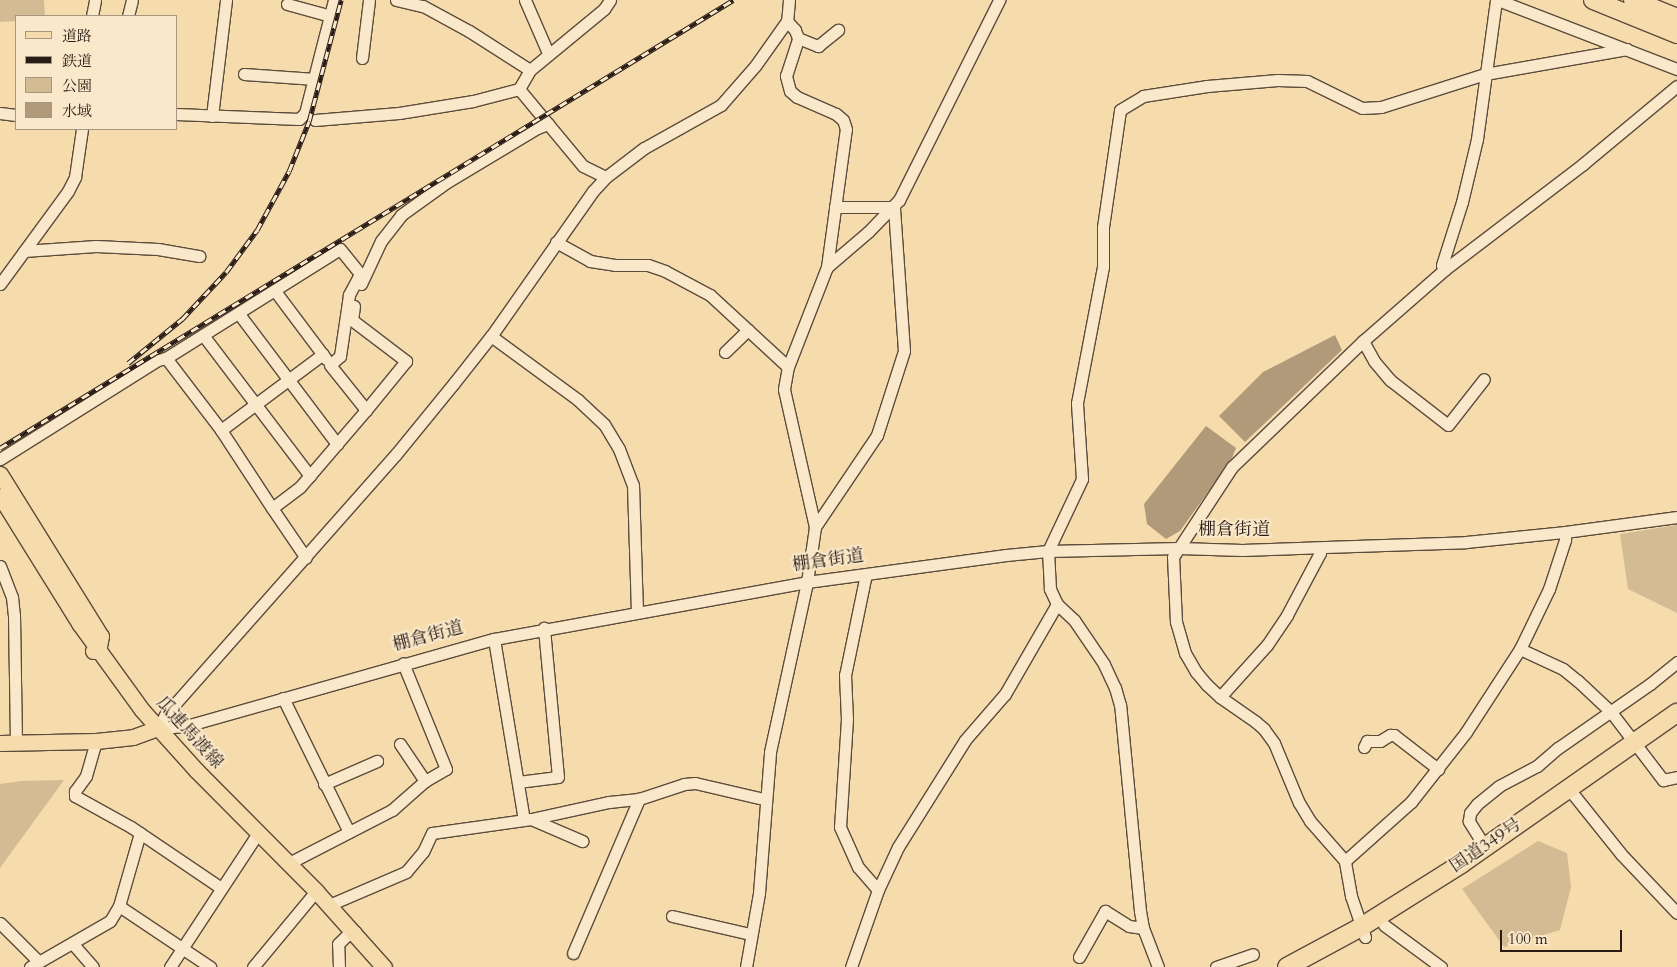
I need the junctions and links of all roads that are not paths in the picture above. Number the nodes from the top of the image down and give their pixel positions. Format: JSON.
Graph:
{"nodes":[{"id":1,"x":94,"y":0,"type":"edge"},
{"id":2,"x":132,"y":0,"type":"edge"},
{"id":3,"x":226,"y":0,"type":"edge"},
{"id":4,"x":334,"y":0,"type":"edge"},
{"id":5,"x":369,"y":0,"type":"edge"},
{"id":6,"x":396,"y":0,"type":"edge"},
{"id":7,"x":525,"y":0,"type":"edge"},
{"id":8,"x":610,"y":0,"type":"edge"},
{"id":9,"x":789,"y":0,"type":"edge"},
{"id":10,"x":999,"y":0,"type":"edge"},
{"id":11,"x":1497,"y":0,"type":"edge"},
{"id":12,"x":1593,"y":0,"type":"edge"},
{"id":13,"x":1633,"y":0,"type":"edge"},
{"id":14,"x":424,"y":3,"type":"edge"},
{"id":15,"x":288,"y":4,"type":"dead end"},
{"id":16,"x":92,"y":15,"type":"edge"},
{"id":17,"x":128,"y":15,"type":"edge"},
{"id":18,"x":331,"y":16,"type":"junction"},
{"id":19,"x":1677,"y":18,"type":"edge"},
{"id":20,"x":787,"y":21,"type":"junction"},
{"id":21,"x":838,"y":30,"type":"dead end"},
{"id":22,"x":1677,"y":34,"type":"edge"},
{"id":23,"x":798,"y":38,"type":"junction"},
{"id":24,"x":1627,"y":48,"type":"junction"},
{"id":25,"x":548,"y":53,"type":"junction"},
{"id":26,"x":362,"y":58,"type":"dead end"},
{"id":27,"x":1677,"y":69,"type":"edge"},
{"id":28,"x":530,"y":70,"type":"junction"},
{"id":29,"x":244,"y":74,"type":"dead end"},
{"id":30,"x":1485,"y":74,"type":"junction"},
{"id":31,"x":315,"y":79,"type":"junction"},
{"id":32,"x":1677,"y":86,"type":"edge"},
{"id":33,"x":519,"y":89,"type":"junction"},
{"id":34,"x":0,"y":113,"type":"edge"},
{"id":35,"x":178,"y":114,"type":"edge"},
{"id":36,"x":15,"y":115,"type":"edge"},
{"id":37,"x":212,"y":116,"type":"junction"},
{"id":38,"x":315,"y":120,"type":"dead end"},
{"id":39,"x":548,"y":124,"type":"junction"},
{"id":40,"x":82,"y":130,"type":"edge"},
{"id":41,"x":606,"y":177,"type":"junction"},
{"id":42,"x":835,"y":206,"type":"junction"},
{"id":43,"x":894,"y":207,"type":"junction"},
{"id":44,"x":556,"y":242,"type":"junction"},
{"id":45,"x":24,"y":251,"type":"junction"},
{"id":46,"x":199,"y":256,"type":"dead end"},
{"id":47,"x":827,"y":267,"type":"junction"},
{"id":48,"x":1444,"y":270,"type":"junction"},
{"id":49,"x":0,"y":284,"type":"edge"},
{"id":50,"x":275,"y":291,"type":"junction"},
{"id":51,"x":239,"y":314,"type":"junction"},
{"id":52,"x":748,"y":330,"type":"junction"},
{"id":53,"x":203,"y":335,"type":"junction"},
{"id":54,"x":491,"y":336,"type":"junction"},
{"id":55,"x":1363,"y":341,"type":"junction"},
{"id":56,"x":725,"y":352,"type":"dead end"},
{"id":57,"x":322,"y":354,"type":"junction"},
{"id":58,"x":166,"y":358,"type":"junction"},
{"id":59,"x":330,"y":364,"type":"junction"},
{"id":60,"x":788,"y":367,"type":"junction"},
{"id":61,"x":289,"y":379,"type":"junction"},
{"id":62,"x":1484,"y":379,"type":"dead end"},
{"id":63,"x":256,"y":404,"type":"junction"},
{"id":64,"x":366,"y":410,"type":"junction"},
{"id":65,"x":221,"y":430,"type":"junction"},
{"id":66,"x":337,"y":444,"type":"junction"},
{"id":67,"x":0,"y":459,"type":"edge"},
{"id":68,"x":0,"y":474,"type":"edge"},
{"id":69,"x":310,"y":476,"type":"junction"},
{"id":70,"x":0,"y":496,"type":"edge"},
{"id":71,"x":272,"y":508,"type":"junction"},
{"id":72,"x":0,"y":516,"type":"edge"},
{"id":73,"x":1677,"y":517,"type":"edge"},
{"id":74,"x":815,"y":527,"type":"junction"},
{"id":75,"x":1565,"y":532,"type":"junction"},
{"id":76,"x":1179,"y":548,"type":"junction"},
{"id":77,"x":1319,"y":548,"type":"junction"},
{"id":78,"x":1048,"y":551,"type":"junction"},
{"id":79,"x":306,"y":558,"type":"junction"},
{"id":80,"x":0,"y":566,"type":"edge"},
{"id":81,"x":866,"y":574,"type":"junction"},
{"id":82,"x":807,"y":582,"type":"junction"},
{"id":83,"x":1057,"y":604,"type":"junction"},
{"id":84,"x":638,"y":611,"type":"junction"},
{"id":85,"x":544,"y":628,"type":"junction"},
{"id":86,"x":494,"y":638,"type":"junction"},
{"id":87,"x":1520,"y":649,"type":"junction"},
{"id":88,"x":98,"y":651,"type":"junction"},
{"id":89,"x":1677,"y":662,"type":"edge"},
{"id":90,"x":403,"y":663,"type":"junction"},
{"id":91,"x":1220,"y":697,"type":"junction"},
{"id":92,"x":283,"y":698,"type":"junction"},
{"id":93,"x":1611,"y":712,"type":"junction"},
{"id":94,"x":1677,"y":713,"type":"edge"},
{"id":95,"x":1677,"y":727,"type":"edge"},
{"id":96,"x":158,"y":728,"type":"junction"},
{"id":97,"x":96,"y":741,"type":"junction"},
{"id":98,"x":0,"y":743,"type":"edge"},
{"id":99,"x":16,"y":743,"type":"junction"},
{"id":100,"x":400,"y":744,"type":"dead end"},
{"id":101,"x":1364,"y":747,"type":"dead end"},
{"id":102,"x":1638,"y":747,"type":"junction"},
{"id":103,"x":377,"y":761,"type":"dead end"},
{"id":104,"x":1438,"y":769,"type":"junction"},
{"id":105,"x":1677,"y":777,"type":"edge"},
{"id":106,"x":425,"y":781,"type":"junction"},
{"id":107,"x":518,"y":782,"type":"junction"},
{"id":108,"x":324,"y":784,"type":"junction"},
{"id":109,"x":1573,"y":794,"type":"junction"},
{"id":110,"x":639,"y":799,"type":"junction"},
{"id":111,"x":764,"y":799,"type":"junction"},
{"id":112,"x":527,"y":820,"type":"junction"},
{"id":113,"x":349,"y":832,"type":"junction"},
{"id":114,"x":140,"y":833,"type":"junction"},
{"id":115,"x":258,"y":833,"type":"junction"},
{"id":116,"x":582,"y":840,"type":"dead end"},
{"id":117,"x":1486,"y":847,"type":"junction"},
{"id":118,"x":1345,"y":861,"type":"junction"},
{"id":119,"x":289,"y":863,"type":"junction"},
{"id":120,"x":221,"y":888,"type":"junction"},
{"id":121,"x":316,"y":890,"type":"junction"},
{"id":122,"x":878,"y":890,"type":"junction"},
{"id":123,"x":330,"y":905,"type":"junction"},
{"id":124,"x":119,"y":906,"type":"junction"},
{"id":125,"x":1677,"y":913,"type":"edge"},
{"id":126,"x":672,"y":916,"type":"dead end"},
{"id":127,"x":0,"y":923,"type":"edge"},
{"id":128,"x":1384,"y":925,"type":"junction"},
{"id":129,"x":1143,"y":928,"type":"junction"},
{"id":130,"x":355,"y":932,"type":"junction"},
{"id":131,"x":1363,"y":932,"type":"junction"},
{"id":132,"x":750,"y":934,"type":"junction"},
{"id":133,"x":73,"y":944,"type":"junction"},
{"id":134,"x":182,"y":947,"type":"junction"},
{"id":135,"x":573,"y":954,"type":"dead end"},
{"id":136,"x":1253,"y":954,"type":"dead end"},
{"id":137,"x":1079,"y":957,"type":"dead end"},
{"id":138,"x":34,"y":965,"type":"edge"},
{"id":139,"x":93,"y":967,"type":"edge"},
{"id":140,"x":170,"y":967,"type":"edge"},
{"id":141,"x":210,"y":967,"type":"edge"},
{"id":142,"x":253,"y":967,"type":"edge"},
{"id":143,"x":339,"y":967,"type":"edge"},
{"id":144,"x":384,"y":967,"type":"edge"},
{"id":145,"x":746,"y":967,"type":"edge"},
{"id":146,"x":851,"y":967,"type":"edge"},
{"id":147,"x":1158,"y":967,"type":"edge"},
{"id":148,"x":1216,"y":967,"type":"edge"},
{"id":149,"x":1287,"y":967,"type":"edge"},
{"id":150,"x":1310,"y":967,"type":"edge"},
{"id":151,"x":1441,"y":967,"type":"edge"}],
"edges":[{"from":1,"to":16,"type":"street"},
{"from":2,"to":17,"type":"street"},
{"from":3,"to":37,"type":"street"},
{"from":4,"to":18,"type":"street"},
{"from":5,"to":26,"type":"street"},
{"from":6,"to":14,"type":"street"},
{"from":7,"to":25,"type":"street"},
{"from":8,"to":25,"type":"street"},
{"from":9,"to":20,"type":"street"},
{"from":10,"to":43,"type":"street"},
{"from":11,"to":24,"type":"street"},
{"from":11,"to":30,"type":"street"},
{"from":12,"to":22,"type":"highway"},
{"from":13,"to":19,"type":"highway"},
{"from":14,"to":28,"type":"street"},
{"from":15,"to":18,"type":"street"},
{"from":18,"to":31,"type":"street"},
{"from":20,"to":23,"type":"street"},
{"from":20,"to":41,"type":"street"},
{"from":21,"to":23,"type":"street"},
{"from":23,"to":42,"type":"street"},
{"from":24,"to":27,"type":"street"},
{"from":24,"to":30,"type":"street"},
{"from":25,"to":28,"type":"street"},
{"from":28,"to":33,"type":"street"},
{"from":29,"to":31,"type":"street"},
{"from":30,"to":48,"type":"street"},
{"from":30,"to":78,"type":"street"},
{"from":31,"to":37,"type":"street"},
{"from":32,"to":48,"type":"street"},
{"from":33,"to":38,"type":"street"},
{"from":33,"to":39,"type":"street"},
{"from":34,"to":36,"type":"street"},
{"from":35,"to":37,"type":"street"},
{"from":39,"to":41,"type":"street"},
{"from":39,"to":64,"type":"street"},
{"from":40,"to":45,"type":"street"},
{"from":41,"to":44,"type":"street"},
{"from":42,"to":43,"type":"street"},
{"from":42,"to":47,"type":"street"},
{"from":43,"to":47,"type":"street"},
{"from":43,"to":74,"type":"street"},
{"from":44,"to":52,"type":"street"},
{"from":44,"to":54,"type":"street"},
{"from":45,"to":46,"type":"street"},
{"from":45,"to":49,"type":"street"},
{"from":47,"to":60,"type":"street"},
{"from":48,"to":55,"type":"street"},
{"from":50,"to":51,"type":"street"},
{"from":50,"to":57,"type":"street"},
{"from":50,"to":59,"type":"street"},
{"from":51,"to":53,"type":"street"},
{"from":51,"to":61,"type":"street"},
{"from":52,"to":56,"type":"street"},
{"from":52,"to":60,"type":"street"},
{"from":53,"to":58,"type":"street"},
{"from":53,"to":63,"type":"street"},
{"from":54,"to":79,"type":"street"},
{"from":54,"to":84,"type":"street"},
{"from":55,"to":62,"type":"street"},
{"from":55,"to":76,"type":"street"},
{"from":57,"to":59,"type":"street"},
{"from":57,"to":61,"type":"street"},
{"from":58,"to":65,"type":"street"},
{"from":58,"to":67,"type":"street"},
{"from":59,"to":64,"type":"street"},
{"from":60,"to":74,"type":"street"},
{"from":61,"to":63,"type":"street"},
{"from":61,"to":66,"type":"street"},
{"from":63,"to":65,"type":"street"},
{"from":63,"to":69,"type":"street"},
{"from":64,"to":66,"type":"street"},
{"from":65,"to":71,"type":"street"},
{"from":66,"to":69,"type":"street"},
{"from":68,"to":88,"type":"main road"},
{"from":69,"to":71,"type":"street"},
{"from":70,"to":88,"type":"main road","name":"瓜連馬渡線"},
{"from":71,"to":79,"type":"street"},
{"from":72,"to":88,"type":"main road"},
{"from":73,"to":75,"type":"street","name":"棚倉街道"},
{"from":74,"to":82,"type":"street"},
{"from":75,"to":77,"type":"street","name":"棚倉街道"},
{"from":75,"to":87,"type":"street"},
{"from":76,"to":77,"type":"street","name":"棚倉街道"},
{"from":76,"to":78,"type":"street","name":"棚倉街道"},
{"from":76,"to":91,"type":"street"},
{"from":77,"to":91,"type":"street"},
{"from":78,"to":81,"type":"street","name":"棚倉街道"},
{"from":78,"to":83,"type":"street"},
{"from":79,"to":96,"type":"street"},
{"from":80,"to":99,"type":"street"},
{"from":81,"to":82,"type":"street","name":"棚倉街道"},
{"from":81,"to":122,"type":"street"},
{"from":82,"to":84,"type":"street","name":"棚倉街道"},
{"from":82,"to":111,"type":"street"},
{"from":83,"to":122,"type":"street"},
{"from":83,"to":129,"type":"street"},
{"from":84,"to":85,"type":"street","name":"棚倉街道"},
{"from":85,"to":86,"type":"street","name":"棚倉街道"},
{"from":85,"to":107,"type":"street"},
{"from":86,"to":90,"type":"street","name":"棚倉街道"},
{"from":86,"to":107,"type":"street"},
{"from":87,"to":93,"type":"street"},
{"from":87,"to":104,"type":"street"},
{"from":88,"to":96,"type":"main road","name":"瓜連馬渡線"},
{"from":89,"to":93,"type":"street"},
{"from":90,"to":92,"type":"street","name":"棚倉街道"},
{"from":90,"to":106,"type":"street"},
{"from":91,"to":118,"type":"street"},
{"from":92,"to":96,"type":"street","name":"棚倉街道"},
{"from":92,"to":108,"type":"street"},
{"from":93,"to":102,"type":"street"},
{"from":93,"to":117,"type":"street"},
{"from":94,"to":102,"type":"highway","name":"国道349号"},
{"from":95,"to":102,"type":"highway","name":"国道349号"},
{"from":96,"to":97,"type":"main road","name":"棚倉街道"},
{"from":96,"to":115,"type":"main road","name":"瓜連馬渡線"},
{"from":97,"to":99,"type":"main road","name":"棚倉街道"},
{"from":97,"to":114,"type":"street"},
{"from":98,"to":99,"type":"main road","name":"棚倉街道"},
{"from":100,"to":106,"type":"street"},
{"from":101,"to":104,"type":"street"},
{"from":102,"to":105,"type":"street"},
{"from":102,"to":109,"type":"highway","name":"国道349号"},
{"from":103,"to":108,"type":"street"},
{"from":104,"to":118,"type":"street"},
{"from":106,"to":113,"type":"street"},
{"from":107,"to":112,"type":"street"},
{"from":108,"to":113,"type":"street"},
{"from":109,"to":117,"type":"highway","name":"国道349号"},
{"from":109,"to":125,"type":"street"},
{"from":109,"to":128,"type":"highway","name":"国道349号"},
{"from":110,"to":111,"type":"street"},
{"from":110,"to":112,"type":"street"},
{"from":110,"to":135,"type":"street"},
{"from":111,"to":132,"type":"street"},
{"from":112,"to":116,"type":"street"},
{"from":112,"to":123,"type":"street"},
{"from":113,"to":119,"type":"street"},
{"from":114,"to":120,"type":"street"},
{"from":114,"to":124,"type":"street"},
{"from":115,"to":119,"type":"main road","name":"瓜連馬渡線"},
{"from":115,"to":120,"type":"street"},
{"from":117,"to":131,"type":"highway","name":"国道349号"},
{"from":118,"to":131,"type":"street"},
{"from":119,"to":121,"type":"main road","name":"瓜連馬渡線"},
{"from":120,"to":134,"type":"street"},
{"from":121,"to":123,"type":"main road","name":"瓜連馬渡線"},
{"from":121,"to":142,"type":"street"},
{"from":122,"to":146,"type":"street"},
{"from":123,"to":130,"type":"main road","name":"瓜連馬渡線"},
{"from":124,"to":133,"type":"street"},
{"from":124,"to":134,"type":"street"},
{"from":126,"to":132,"type":"street"},
{"from":127,"to":138,"type":"street"},
{"from":128,"to":131,"type":"highway","name":"国道349号"},
{"from":128,"to":151,"type":"street"},
{"from":129,"to":137,"type":"street"},
{"from":129,"to":147,"type":"street"},
{"from":130,"to":143,"type":"street"},
{"from":130,"to":144,"type":"main road","name":"瓜連馬渡線"},
{"from":131,"to":149,"type":"highway","name":"国道349号"},
{"from":131,"to":150,"type":"highway","name":"国道349号"},
{"from":132,"to":145,"type":"street"},
{"from":133,"to":138,"type":"street"},
{"from":133,"to":139,"type":"street"},
{"from":134,"to":140,"type":"street"},
{"from":134,"to":141,"type":"street"},
{"from":136,"to":148,"type":"street"}]}
